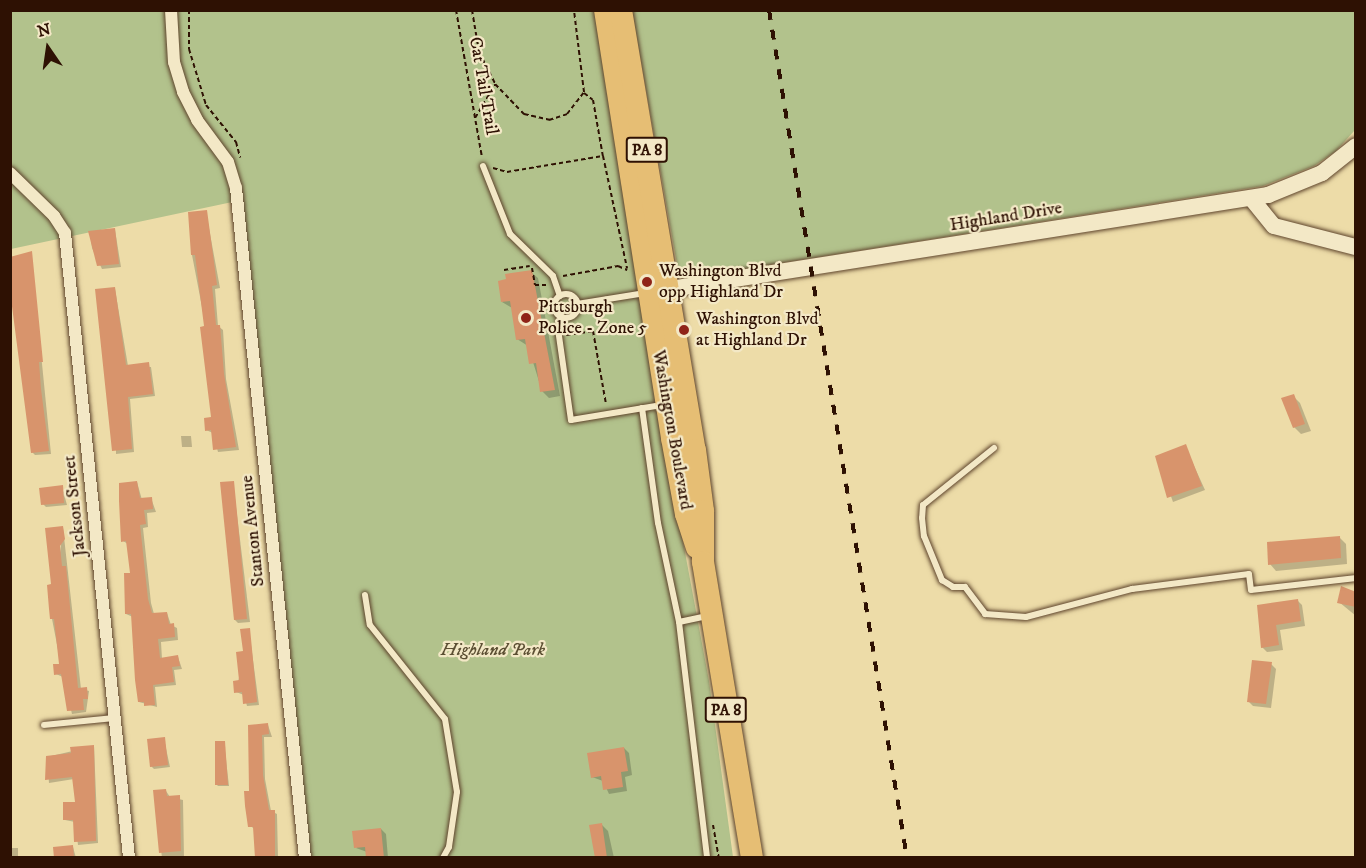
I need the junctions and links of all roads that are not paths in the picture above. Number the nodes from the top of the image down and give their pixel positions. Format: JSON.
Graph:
{"nodes":[{"id":1,"x":171,"y":10,"type":"edge"},
{"id":2,"x":605,"y":10,"type":"edge"},
{"id":3,"x":621,"y":10,"type":"edge"},
{"id":4,"x":1356,"y":146,"type":"edge"},
{"id":5,"x":483,"y":166,"type":"road end"},
{"id":6,"x":10,"y":173,"type":"edge"},
{"id":7,"x":1251,"y":198,"type":"junction"},
{"id":8,"x":1356,"y":247,"type":"edge"},
{"id":9,"x":650,"y":292,"type":"junction"},
{"id":10,"x":560,"y":296,"type":"junction"},
{"id":11,"x":578,"y":304,"type":"junction"},
{"id":12,"x":561,"y":316,"type":"junction"},
{"id":13,"x":667,"y":404,"type":"junction"},
{"id":14,"x":642,"y":408,"type":"junction"},
{"id":15,"x":994,"y":448,"type":"dead end"},
{"id":16,"x":703,"y":562,"type":"junction"},
{"id":17,"x":1356,"y":578,"type":"edge"},
{"id":18,"x":365,"y":595,"type":"dead end"},
{"id":19,"x":711,"y":616,"type":"junction"},
{"id":20,"x":679,"y":622,"type":"junction"},
{"id":21,"x":115,"y":718,"type":"junction"},
{"id":22,"x":44,"y":725,"type":"dead end"},
{"id":23,"x":129,"y":858,"type":"edge"},
{"id":24,"x":305,"y":858,"type":"edge"},
{"id":25,"x":443,"y":858,"type":"edge"},
{"id":26,"x":707,"y":858,"type":"edge"},
{"id":27,"x":752,"y":858,"type":"edge"}],
"edges":[{"from":1,"to":24,"type":"street","name":"Stanton Avenue"},
{"from":2,"to":9,"type":"highway","name":"Washington Boulevard","number":"PA 8"},
{"from":3,"to":9,"type":"highway","name":"Washington Boulevard","number":"PA 8"},
{"from":4,"to":7,"type":"street","name":"Highland Drive"},
{"from":5,"to":10,"type":"lane"},
{"from":6,"to":21,"type":"street","name":"Jackson Street"},
{"from":7,"to":8,"type":"street"},
{"from":7,"to":9,"type":"street","name":"Highland Drive"},
{"from":9,"to":11,"type":"lane"},
{"from":9,"to":13,"type":"highway","name":"Washington Boulevard","number":"PA 8"},
{"from":9,"to":16,"type":"highway","name":"Washington Boulevard","number":"PA 8"},
{"from":10,"to":11,"type":"lane"},
{"from":10,"to":12,"type":"lane"},
{"from":11,"to":12,"type":"lane"},
{"from":12,"to":14,"type":"lane"},
{"from":13,"to":14,"type":"lane"},
{"from":13,"to":16,"type":"highway","name":"Washington Boulevard","number":"PA 8"},
{"from":14,"to":20,"type":"lane"},
{"from":15,"to":17,"type":"lane"},
{"from":16,"to":19,"type":"highway","name":"Washington Boulevard","number":"PA 8"},
{"from":18,"to":25,"type":"lane"},
{"from":19,"to":20,"type":"lane"},
{"from":19,"to":27,"type":"highway","name":"Washington Boulevard","number":"PA 8"},
{"from":20,"to":26,"type":"lane"},
{"from":21,"to":22,"type":"lane"},
{"from":21,"to":23,"type":"street","name":"Jackson Street"}]}
